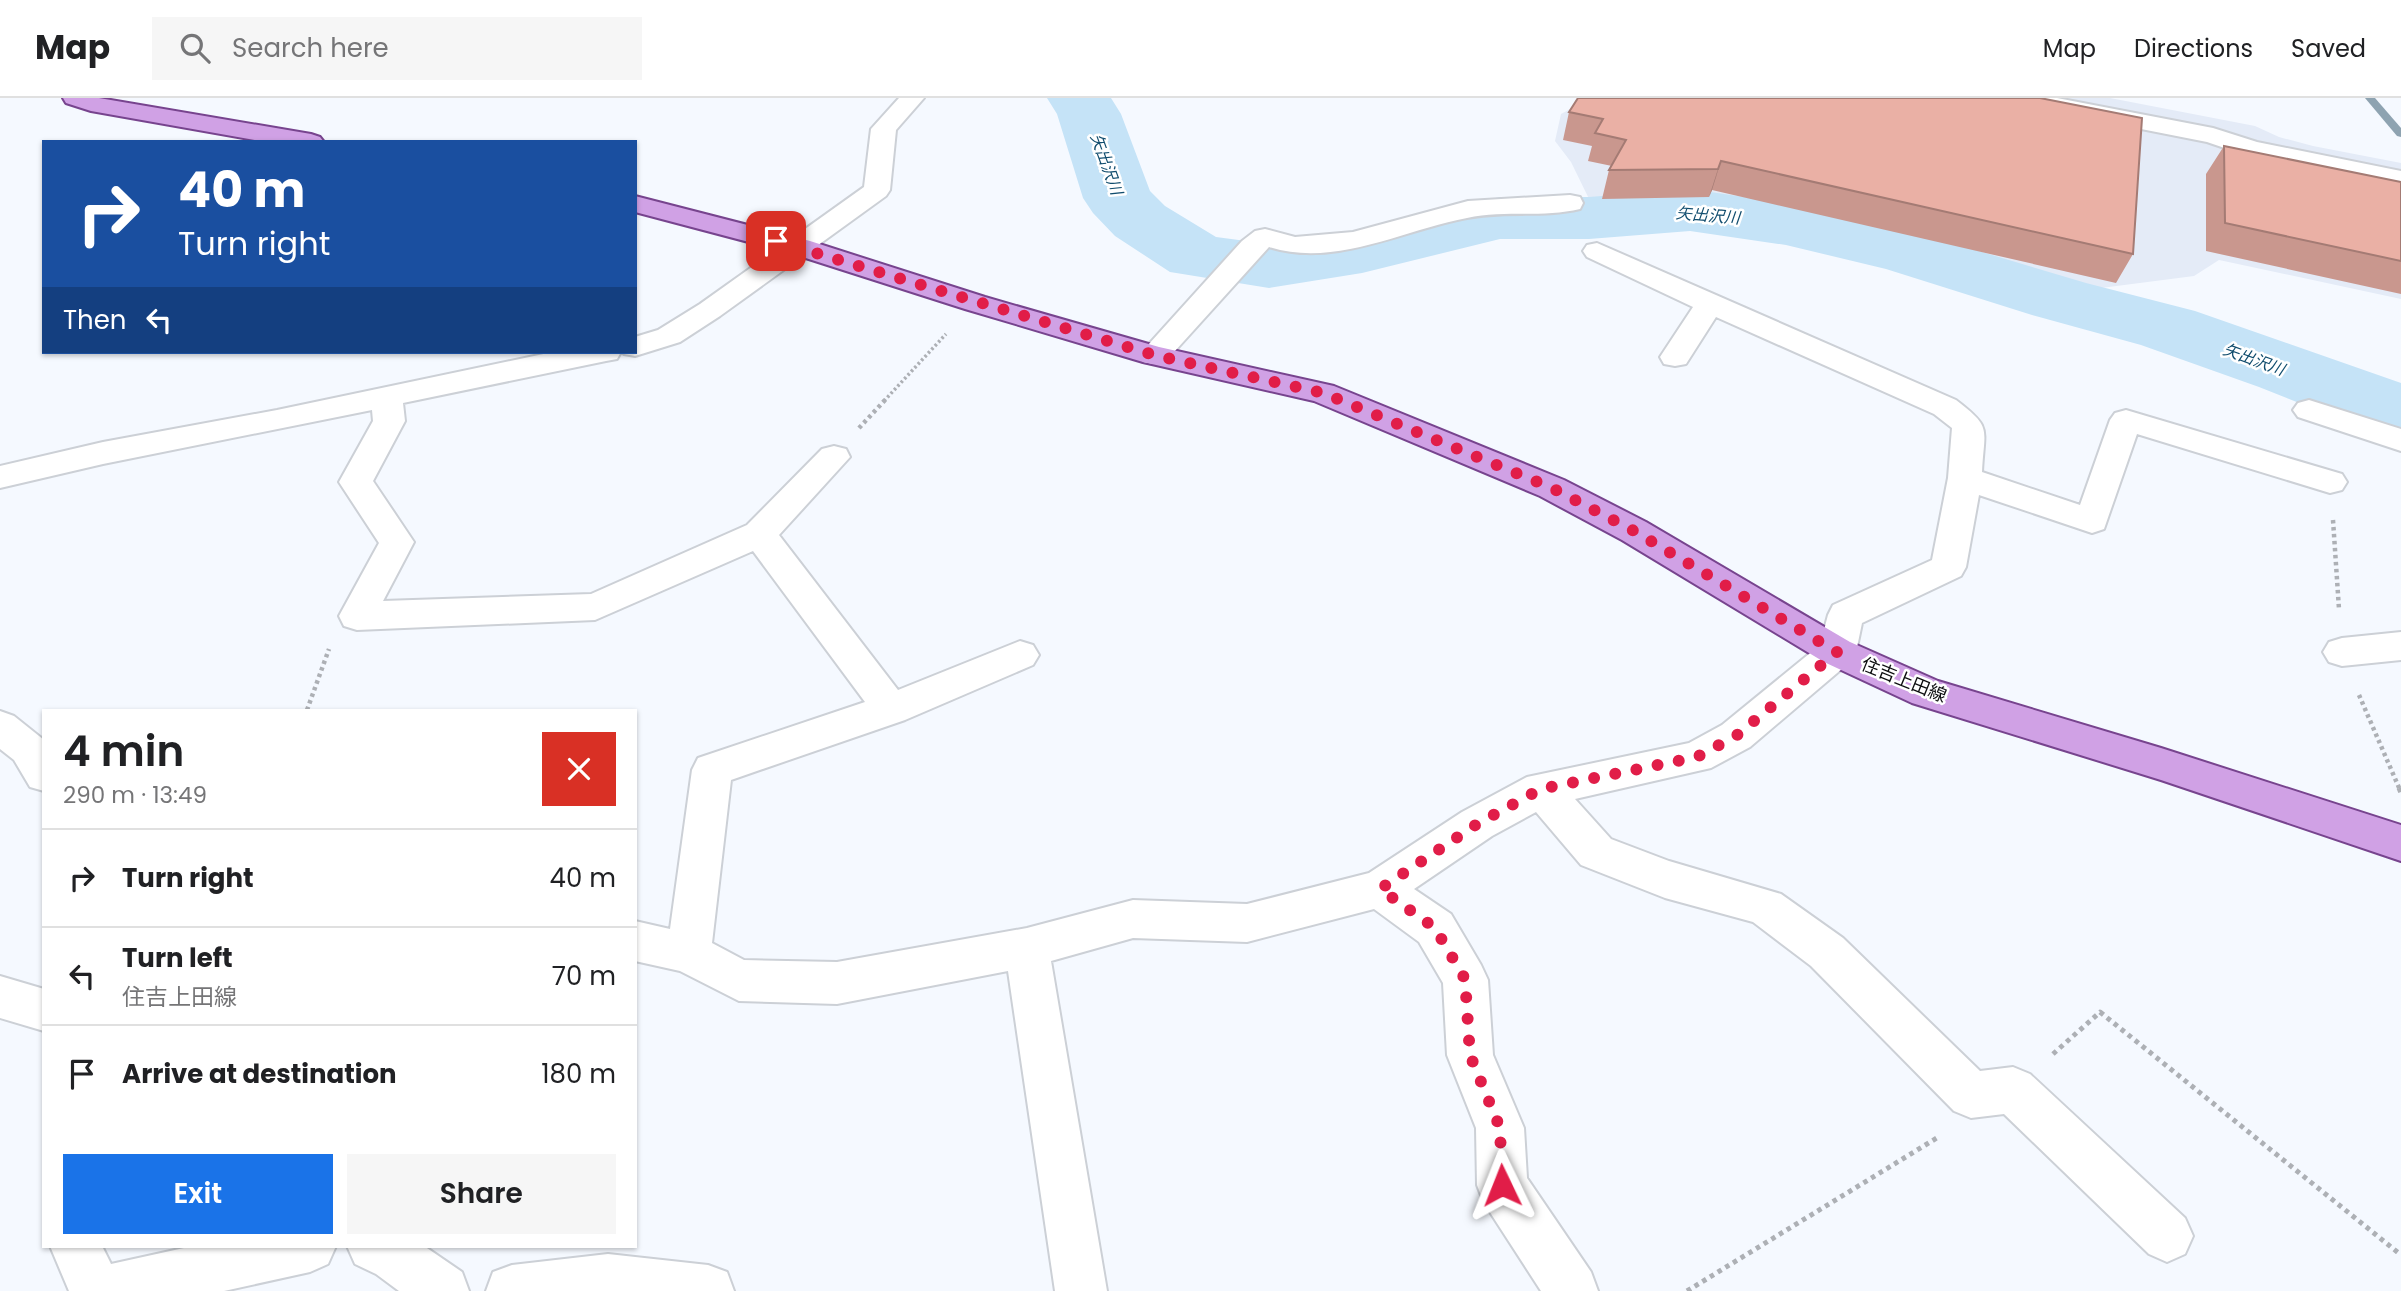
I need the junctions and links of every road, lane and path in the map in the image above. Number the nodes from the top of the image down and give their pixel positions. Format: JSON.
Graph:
{"nodes":[{"id":1,"x":75,"y":98,"type":"edge"},
{"id":2,"x":912,"y":98,"type":"edge"},
{"id":3,"x":2020,"y":98,"type":"edge"},
{"id":4,"x":299,"y":140,"type":"edge"},
{"id":5,"x":2401,"y":179,"type":"edge"},
{"id":6,"x":1570,"y":203,"type":"dead end"},
{"id":7,"x":637,"y":205,"type":"edge"},
{"id":8,"x":800,"y":247,"type":"junction"},
{"id":9,"x":1597,"y":251,"type":"dead end"},
{"id":10,"x":975,"y":303,"type":"junction"},
{"id":11,"x":1710,"y":304,"type":"junction"},
{"id":12,"x":637,"y":346,"type":"edge"},
{"id":13,"x":594,"y":354,"type":"edge"},
{"id":14,"x":1154,"y":355,"type":"junction"},
{"id":15,"x":1675,"y":357,"type":"dead end"},
{"id":16,"x":386,"y":397,"type":"junction"},
{"id":17,"x":2309,"y":410,"type":"dead end"},
{"id":18,"x":2401,"y":440,"type":"edge"},
{"id":19,"x":834,"y":457,"type":"joint"},
{"id":20,"x":0,"y":477,"type":"edge"},
{"id":21,"x":1965,"y":478,"type":"junction"},
{"id":22,"x":2330,"y":482,"type":"dead end"},
{"id":23,"x":759,"y":534,"type":"junction"},
{"id":24,"x":357,"y":616,"type":"junction"},
{"id":25,"x":2401,"y":646,"type":"edge"},
{"id":26,"x":1837,"y":652,"type":"junction"},
{"id":27,"x":2342,"y":652,"type":"dead end"},
{"id":28,"x":1020,"y":655,"type":"dead end"},
{"id":29,"x":307,"y":709,"type":"edge"},
{"id":30,"x":891,"y":709,"type":"junction"},
{"id":31,"x":0,"y":727,"type":"edge"},
{"id":32,"x":42,"y":772,"type":"edge"},
{"id":33,"x":1541,"y":789,"type":"junction"},
{"id":34,"x":2401,"y":843,"type":"edge"},
{"id":35,"x":1380,"y":889,"type":"junction"},
{"id":36,"x":637,"y":941,"type":"edge"},
{"id":37,"x":1027,"y":948,"type":"junction"},
{"id":38,"x":689,"y":953,"type":"junction"},
{"id":39,"x":0,"y":997,"type":"edge"},
{"id":40,"x":42,"y":1009,"type":"edge"},
{"id":41,"x":1992,"y":1092,"type":"junction"},
{"id":42,"x":2166,"y":1236,"type":"dead end"},
{"id":43,"x":77,"y":1248,"type":"edge"},
{"id":44,"x":301,"y":1248,"type":"edge"},
{"id":45,"x":377,"y":1248,"type":"edge"},
{"id":46,"x":2401,"y":1255,"type":"edge"},
{"id":47,"x":96,"y":1291,"type":"edge"},
{"id":48,"x":108,"y":1291,"type":"edge"},
{"id":49,"x":443,"y":1291,"type":"edge"},
{"id":50,"x":512,"y":1291,"type":"edge"},
{"id":51,"x":708,"y":1291,"type":"edge"},
{"id":52,"x":1081,"y":1291,"type":"edge"},
{"id":53,"x":1572,"y":1291,"type":"edge"},
{"id":54,"x":1687,"y":1291,"type":"edge"}],
"edges":[{"from":1,"to":4,"type":"main road"},
{"from":2,"to":8,"type":"street"},
{"from":3,"to":5,"type":"street"},
{"from":6,"to":14,"type":"street"},
{"from":7,"to":8,"type":"main road","name":"住吉上田線"},
{"from":8,"to":10,"type":"main road","name":"住吉上田線"},
{"from":8,"to":12,"type":"street"},
{"from":9,"to":11,"type":"street"},
{"from":10,"to":14,"type":"main road","name":"住吉上田線"},
{"from":10,"to":19,"type":"path"},
{"from":11,"to":15,"type":"street"},
{"from":11,"to":21,"type":"street"},
{"from":13,"to":16,"type":"street"},
{"from":14,"to":26,"type":"main road","name":"住吉上田線"},
{"from":16,"to":20,"type":"street"},
{"from":16,"to":24,"type":"street"},
{"from":17,"to":18,"type":"street"},
{"from":19,"to":23,"type":"street"},
{"from":21,"to":22,"type":"street"},
{"from":21,"to":26,"type":"street"},
{"from":23,"to":24,"type":"street"},
{"from":23,"to":30,"type":"street"},
{"from":24,"to":29,"type":"path"},
{"from":25,"to":27,"type":"street"},
{"from":26,"to":33,"type":"street"},
{"from":26,"to":34,"type":"main road","name":"住吉上田線"},
{"from":28,"to":30,"type":"street"},
{"from":30,"to":38,"type":"street"},
{"from":31,"to":32,"type":"street"},
{"from":33,"to":35,"type":"street"},
{"from":33,"to":41,"type":"street"},
{"from":35,"to":37,"type":"street"},
{"from":35,"to":53,"type":"street"},
{"from":36,"to":38,"type":"street"},
{"from":37,"to":38,"type":"street"},
{"from":37,"to":52,"type":"street"},
{"from":39,"to":40,"type":"street"},
{"from":41,"to":42,"type":"street"},
{"from":41,"to":46,"type":"path"},
{"from":41,"to":54,"type":"path"},
{"from":43,"to":47,"type":"street"},
{"from":44,"to":48,"type":"street"},
{"from":45,"to":49,"type":"street"},
{"from":50,"to":51,"type":"street"}]}
